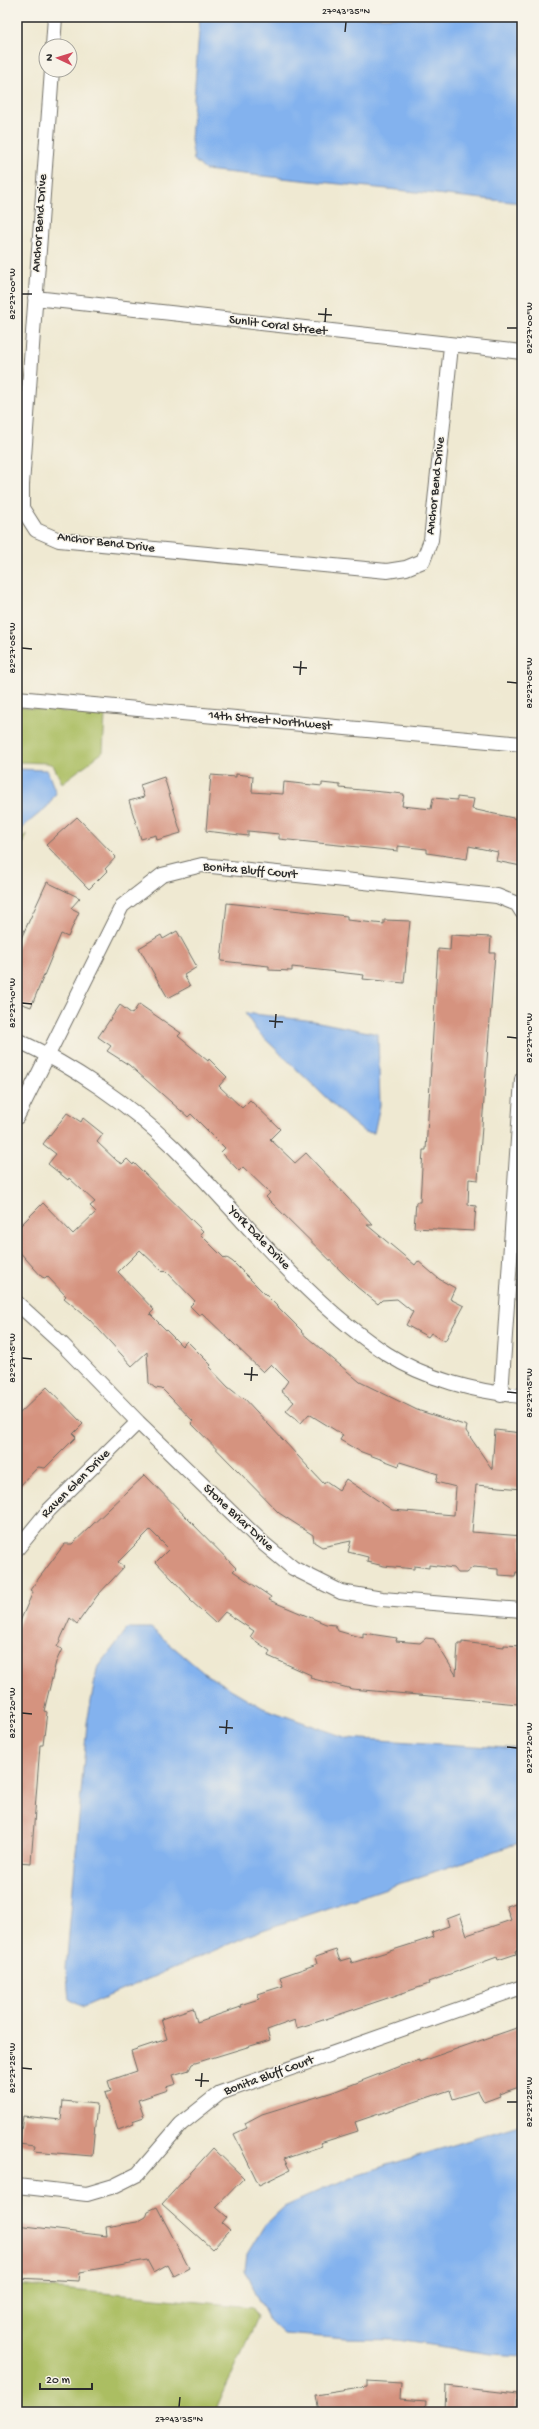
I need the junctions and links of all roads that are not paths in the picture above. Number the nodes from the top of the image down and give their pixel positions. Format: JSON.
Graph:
{"nodes":[{"id":1,"x":55,"y":17,"type":"edge"},
{"id":2,"x":54,"y":38,"type":"edge"},
{"id":3,"x":51,"y":78,"type":"edge"},
{"id":4,"x":35,"y":298,"type":"junction"},
{"id":5,"x":451,"y":346,"type":"junction"},
{"id":6,"x":522,"y":352,"type":"edge"},
{"id":7,"x":17,"y":698,"type":"edge"},
{"id":8,"x":522,"y":744,"type":"edge"},
{"id":9,"x":522,"y":912,"type":"edge"},
{"id":10,"x":17,"y":1040,"type":"edge"},
{"id":11,"x":49,"y":1055,"type":"junction"},
{"id":12,"x":522,"y":1079,"type":"edge"},
{"id":13,"x":17,"y":1117,"type":"edge"},
{"id":14,"x":17,"y":1303,"type":"edge"},
{"id":15,"x":501,"y":1394,"type":"junction"},
{"id":16,"x":522,"y":1396,"type":"edge"},
{"id":17,"x":138,"y":1422,"type":"junction"},
{"id":18,"x":17,"y":1549,"type":"edge"},
{"id":19,"x":522,"y":1610,"type":"edge"},
{"id":20,"x":522,"y":1987,"type":"edge"},
{"id":21,"x":17,"y":2186,"type":"edge"}],
"edges":[{"from":1,"to":2,"type":"street"},
{"from":3,"to":4,"type":"street","name":"Anchor Bend Drive"},
{"from":4,"to":5,"type":"street","name":"Sunlit Coral Street"},
{"from":4,"to":5,"type":"street","name":"Anchor Bend Drive"},
{"from":5,"to":6,"type":"street","name":"Sunlit Coral Street"},
{"from":7,"to":8,"type":"street","name":"14th Street Northwest"},
{"from":9,"to":11,"type":"street","name":"Bonita Bluff Court"},
{"from":10,"to":11,"type":"street","name":"York Dale Drive"},
{"from":11,"to":13,"type":"street","name":"Bonita Bluff Court"},
{"from":11,"to":15,"type":"street","name":"York Dale Drive"},
{"from":12,"to":15,"type":"street"},
{"from":14,"to":17,"type":"street","name":"Stone Briar Drive"},
{"from":15,"to":16,"type":"street","name":"York Dale Drive"},
{"from":17,"to":18,"type":"street","name":"Raven Glen Drive"},
{"from":17,"to":19,"type":"street","name":"Stone Briar Drive"},
{"from":20,"to":21,"type":"street","name":"Bonita Bluff Court"}]}
